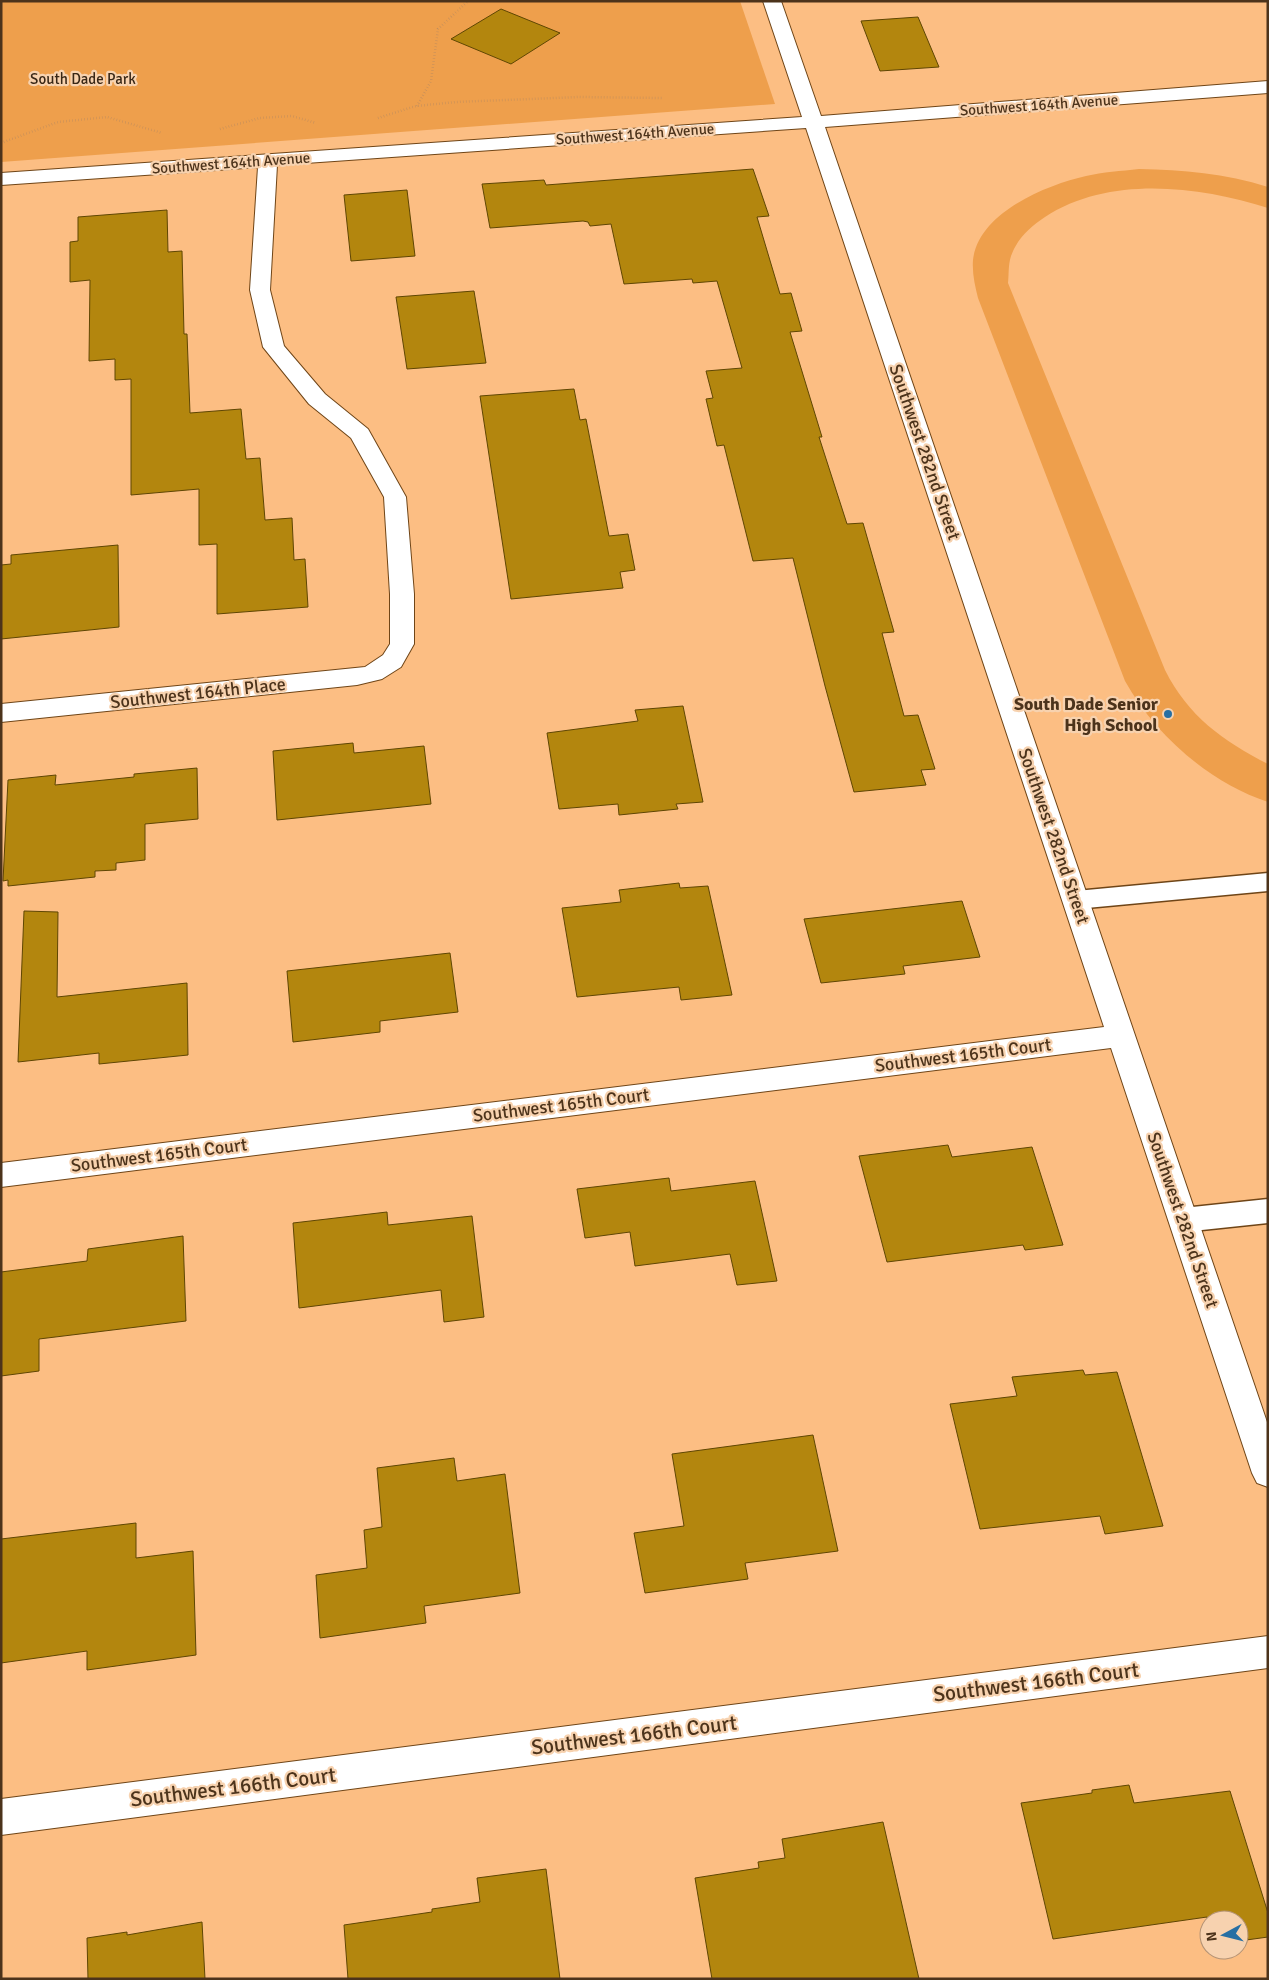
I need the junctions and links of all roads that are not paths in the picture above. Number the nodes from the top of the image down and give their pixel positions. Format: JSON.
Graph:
{"nodes":[{"id":1,"x":772,"y":1,"type":"edge"},
{"id":2,"x":1268,"y":87,"type":"edge"},
{"id":3,"x":812,"y":122,"type":"junction"},
{"id":4,"x":268,"y":160,"type":"junction"},
{"id":5,"x":1,"y":179,"type":"edge"},
{"id":6,"x":1,"y":713,"type":"edge"},
{"id":7,"x":1268,"y":882,"type":"edge"},
{"id":8,"x":1076,"y":900,"type":"junction"},
{"id":9,"x":1121,"y":1036,"type":"junction"},
{"id":10,"x":1,"y":1174,"type":"edge"},
{"id":11,"x":1268,"y":1211,"type":"edge"},
{"id":12,"x":1183,"y":1220,"type":"junction"},
{"id":13,"x":1268,"y":1473,"type":"edge"},
{"id":14,"x":1268,"y":1652,"type":"edge"},
{"id":15,"x":1,"y":1817,"type":"edge"}],
"edges":[{"from":1,"to":3,"type":"street","name":"Southwest 282nd Street"},
{"from":2,"to":3,"type":"street","name":"Southwest 164th Avenue"},
{"from":3,"to":4,"type":"street","name":"Southwest 164th Avenue"},
{"from":3,"to":8,"type":"street","name":"Southwest 282nd Street"},
{"from":4,"to":5,"type":"street","name":"Southwest 164th Avenue"},
{"from":4,"to":6,"type":"street","name":"Southwest 164th Place"},
{"from":7,"to":8,"type":"lane"},
{"from":8,"to":9,"type":"street","name":"Southwest 282nd Street"},
{"from":9,"to":10,"type":"street","name":"Southwest 165th Court"},
{"from":9,"to":12,"type":"street","name":"Southwest 282nd Street"},
{"from":11,"to":12,"type":"lane"},
{"from":12,"to":13,"type":"street","name":"Southwest 282nd Street"},
{"from":14,"to":15,"type":"street","name":"Southwest 166th Court"}]}
